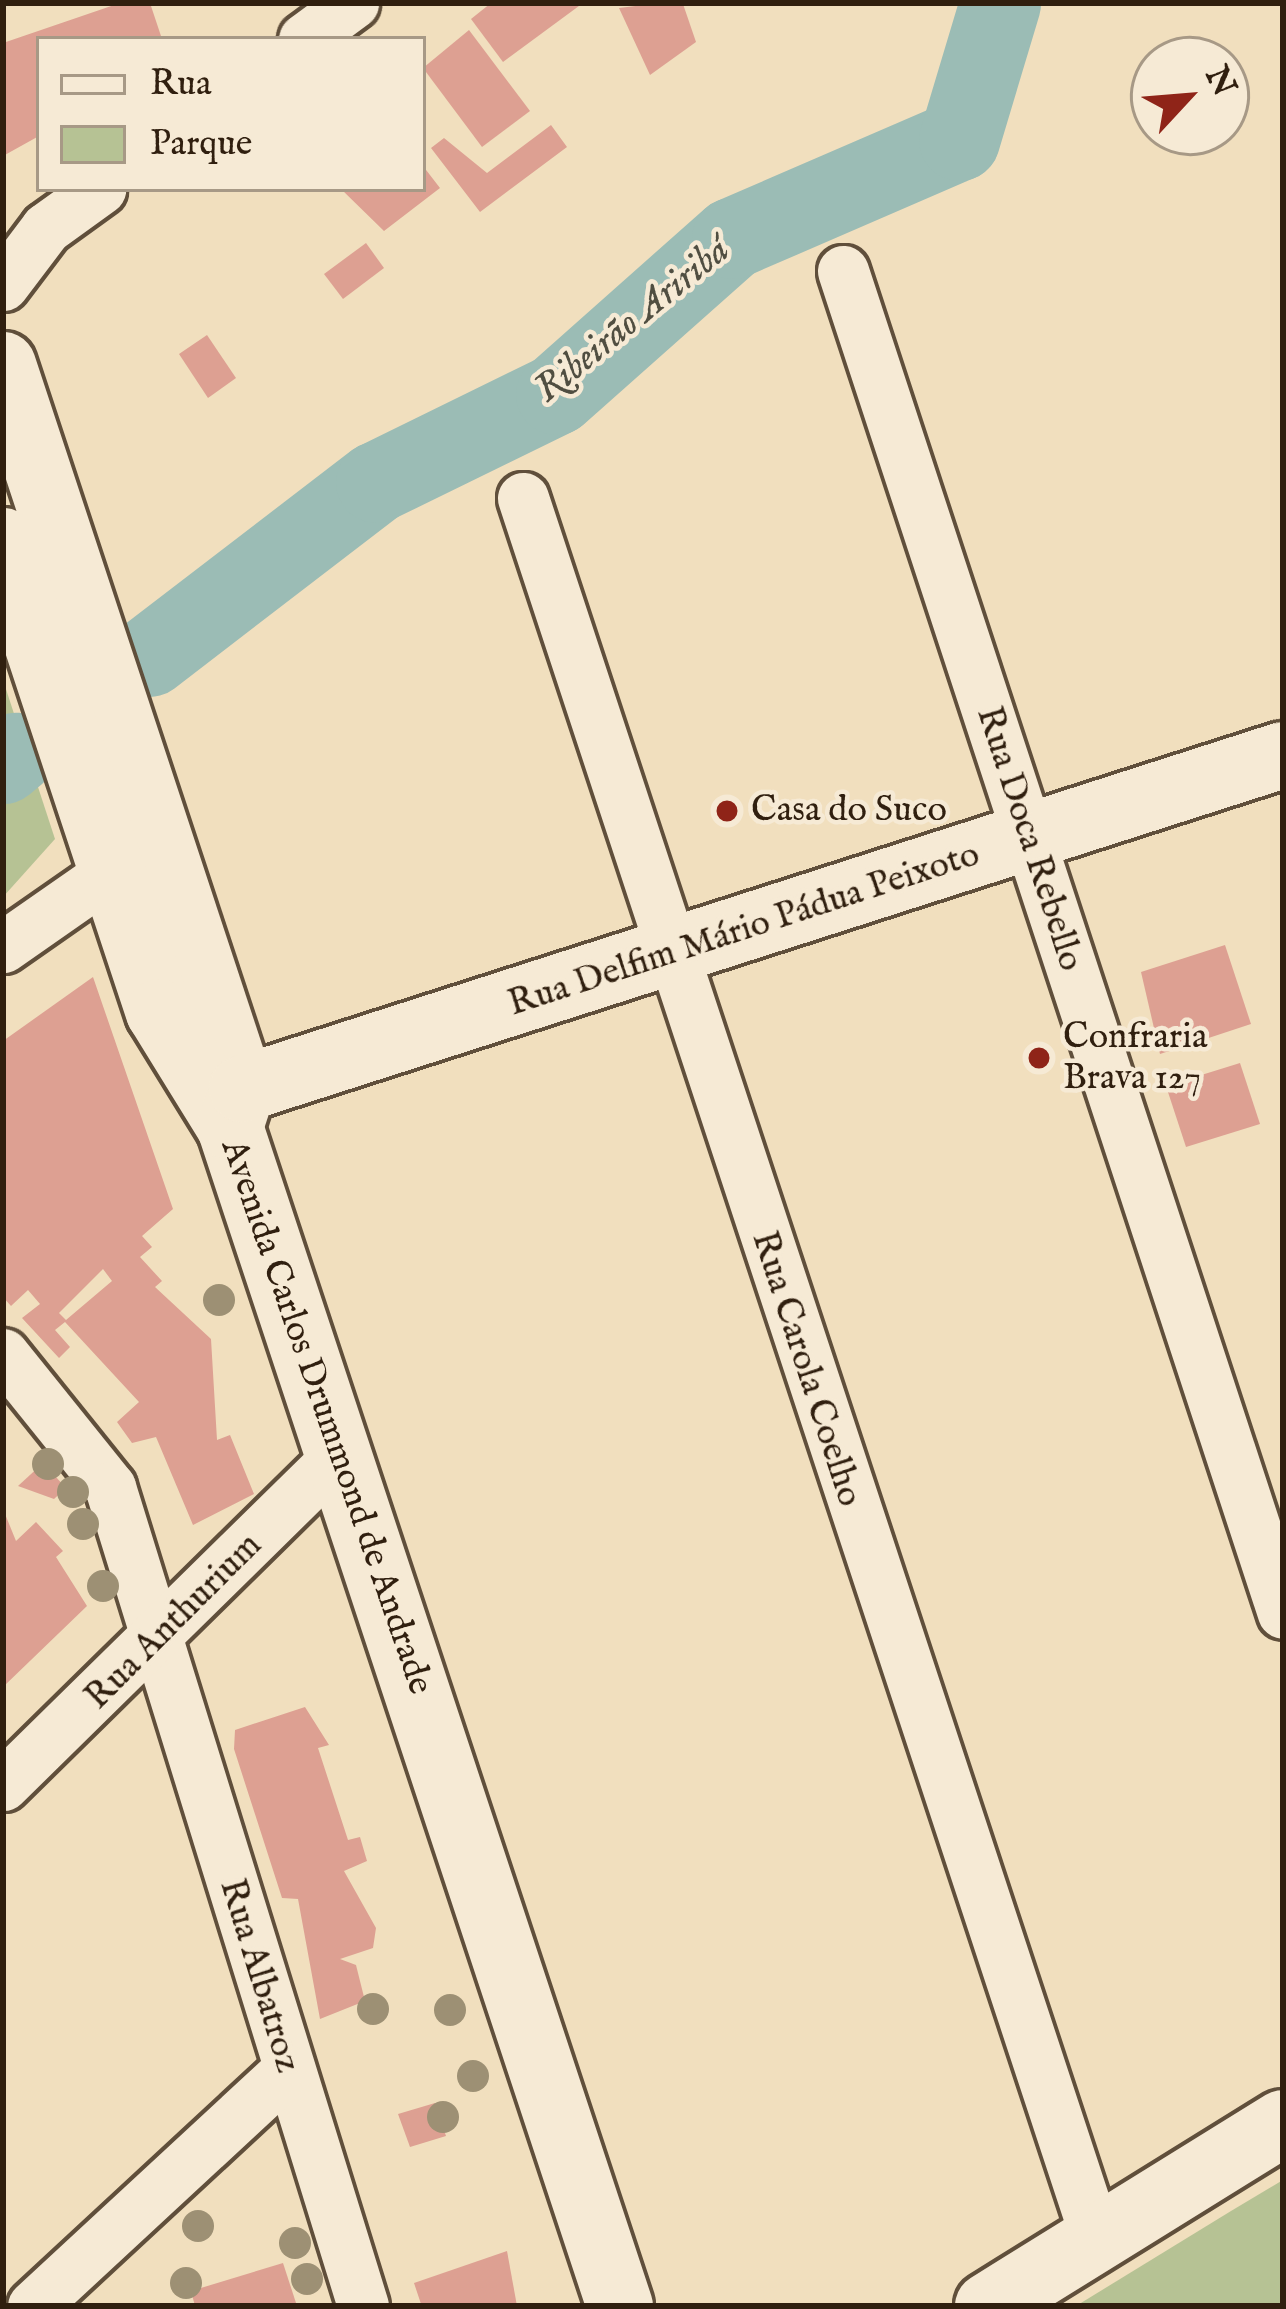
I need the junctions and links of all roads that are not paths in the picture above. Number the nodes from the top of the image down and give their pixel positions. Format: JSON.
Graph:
{"nodes":[{"id":1,"x":353,"y":3,"type":"edge"},
{"id":2,"x":308,"y":36,"type":"edge"},
{"id":3,"x":95,"y":192,"type":"edge"},
{"id":4,"x":25,"y":235,"type":"edge"},
{"id":5,"x":843,"y":271,"type":"dead end"},
{"id":6,"x":3,"y":285,"type":"edge"},
{"id":7,"x":3,"y":364,"type":"edge"},
{"id":8,"x":524,"y":497,"type":"dead end"},
{"id":9,"x":3,"y":541,"type":"edge"},
{"id":10,"x":1283,"y":755,"type":"edge"},
{"id":11,"x":142,"y":776,"type":"junction"},
{"id":12,"x":1028,"y":838,"type":"junction"},
{"id":13,"x":112,"y":872,"type":"junction"},
{"id":14,"x":3,"y":947,"type":"edge"},
{"id":15,"x":668,"y":956,"type":"junction"},
{"id":16,"x":236,"y":1108,"type":"junction"},
{"id":17,"x":3,"y":1354,"type":"edge"},
{"id":18,"x":340,"y":1454,"type":"junction"},
{"id":19,"x":1283,"y":1613,"type":"edge"},
{"id":20,"x":157,"y":1646,"type":"junction"},
{"id":21,"x":3,"y":1785,"type":"edge"},
{"id":22,"x":288,"y":2070,"type":"junction"},
{"id":23,"x":1283,"y":2123,"type":"edge"},
{"id":24,"x":1096,"y":2238,"type":"junction"},
{"id":25,"x":33,"y":2306,"type":"edge"},
{"id":26,"x":363,"y":2306,"type":"edge"},
{"id":27,"x":620,"y":2306,"type":"edge"},
{"id":28,"x":988,"y":2306,"type":"edge"}],
"edges":[{"from":1,"to":2,"type":"street"},
{"from":3,"to":4,"type":"street"},
{"from":4,"to":6,"type":"street"},
{"from":5,"to":12,"type":"street","name":"Rua Doca Rebello"},
{"from":7,"to":11,"type":"main road","name":"Avenida Carlos Drummond de Andrade"},
{"from":8,"to":15,"type":"street","name":"Rua Carola Coelho"},
{"from":9,"to":13,"type":"main road","name":"Avenida Carlos Drummond de Andrade"},
{"from":10,"to":12,"type":"main road","name":"Rua Delfim Mário Pádua Peixoto"},
{"from":11,"to":13,"type":"street"},
{"from":11,"to":16,"type":"main road","name":"Avenida Carlos Drummond de Andrade"},
{"from":12,"to":15,"type":"main road","name":"Rua Delfim Mário Pádua Peixoto"},
{"from":12,"to":19,"type":"street","name":"Rua Doca Rebello"},
{"from":13,"to":14,"type":"street"},
{"from":13,"to":16,"type":"main road","name":"Avenida Carlos Drummond de Andrade"},
{"from":15,"to":16,"type":"main road","name":"Rua Delfim Mário Pádua Peixoto"},
{"from":15,"to":24,"type":"street","name":"Rua Carola Coelho"},
{"from":16,"to":18,"type":"main road","name":"Avenida Carlos Drummond de Andrade"},
{"from":17,"to":20,"type":"street","name":"Rua Albatroz"},
{"from":18,"to":20,"type":"street","name":"Rua Anthurium"},
{"from":18,"to":27,"type":"main road","name":"Avenida Carlos Drummond de Andrade"},
{"from":20,"to":21,"type":"street","name":"Rua Anthurium"},
{"from":20,"to":22,"type":"street","name":"Rua Albatroz"},
{"from":22,"to":25,"type":"street"},
{"from":22,"to":26,"type":"street","name":"Rua Albatroz"},
{"from":23,"to":24,"type":"main road"},
{"from":24,"to":28,"type":"main road"}]}
